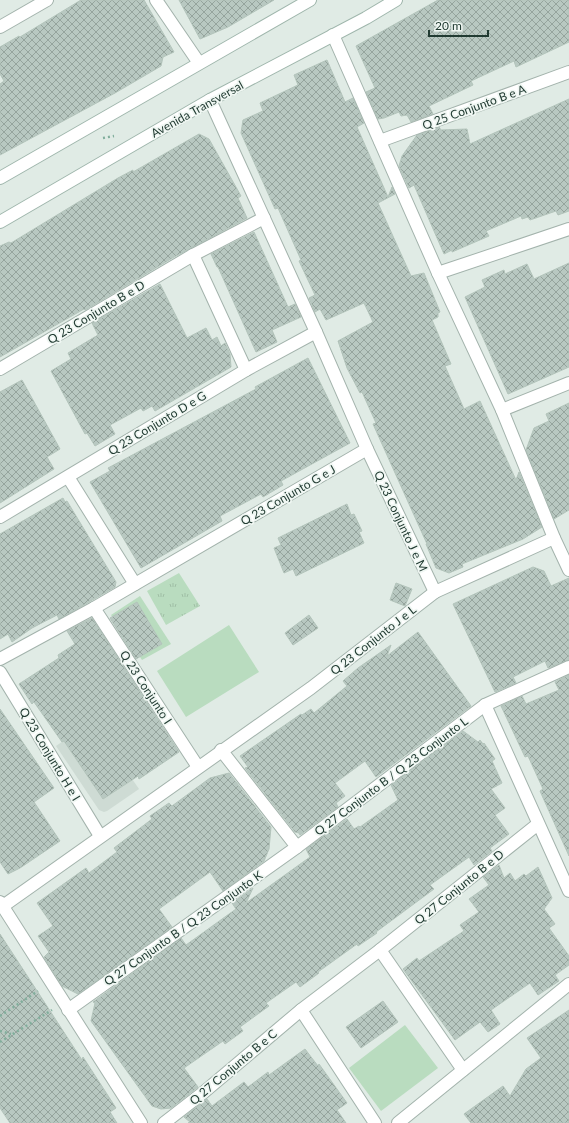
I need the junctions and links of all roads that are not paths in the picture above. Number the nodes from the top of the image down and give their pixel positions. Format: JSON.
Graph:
{"nodes":[{"id":1,"x":47,"y":0,"type":"edge"},
{"id":2,"x":156,"y":0,"type":"edge"},
{"id":3,"x":310,"y":0,"type":"edge"},
{"id":4,"x":379,"y":0,"type":"edge"},
{"id":5,"x":396,"y":0,"type":"edge"},
{"id":6,"x":366,"y":18,"type":"junction"},
{"id":7,"x":0,"y":27,"type":"edge"},
{"id":8,"x":333,"y":35,"type":"junction"},
{"id":9,"x":199,"y":63,"type":"junction"},
{"id":10,"x":569,"y":72,"type":"edge"},
{"id":11,"x":210,"y":100,"type":"junction"},
{"id":12,"x":380,"y":141,"type":"junction"},
{"id":13,"x":0,"y":178,"type":"edge"},
{"id":14,"x":264,"y":218,"type":"junction"},
{"id":15,"x":0,"y":222,"type":"edge"},
{"id":16,"x":569,"y":229,"type":"edge"},
{"id":17,"x":192,"y":255,"type":"junction"},
{"id":18,"x":438,"y":273,"type":"junction"},
{"id":19,"x":316,"y":332,"type":"junction"},
{"id":20,"x":0,"y":369,"type":"edge"},
{"id":21,"x":246,"y":370,"type":"junction"},
{"id":22,"x":569,"y":383,"type":"edge"},
{"id":23,"x":502,"y":410,"type":"junction"},
{"id":24,"x":367,"y":449,"type":"junction"},
{"id":25,"x":68,"y":477,"type":"junction"},
{"id":26,"x":0,"y":517,"type":"edge"},
{"id":27,"x":554,"y":538,"type":"junction"},
{"id":28,"x":568,"y":566,"type":"edge"},
{"id":29,"x":135,"y":584,"type":"junction"},
{"id":30,"x":435,"y":592,"type":"junction"},
{"id":31,"x":94,"y":608,"type":"junction"},
{"id":32,"x":0,"y":659,"type":"edge"},
{"id":33,"x":569,"y":667,"type":"edge"},
{"id":34,"x":0,"y":672,"type":"edge"},
{"id":35,"x":485,"y":705,"type":"junction"},
{"id":36,"x":221,"y":750,"type":"junction"},
{"id":37,"x":198,"y":767,"type":"junction"},
{"id":38,"x":538,"y":824,"type":"junction"},
{"id":39,"x":100,"y":836,"type":"junction"},
{"id":40,"x":297,"y":847,"type":"junction"},
{"id":41,"x":569,"y":891,"type":"edge"},
{"id":42,"x":2,"y":904,"type":"edge"},
{"id":43,"x":380,"y":950,"type":"junction"},
{"id":44,"x":569,"y":984,"type":"edge"},
{"id":45,"x":66,"y":1006,"type":"junction"},
{"id":46,"x":301,"y":1010,"type":"junction"},
{"id":47,"x":463,"y":1070,"type":"junction"},
{"id":48,"x":141,"y":1123,"type":"edge"},
{"id":49,"x":164,"y":1123,"type":"edge"},
{"id":50,"x":375,"y":1123,"type":"edge"},
{"id":51,"x":398,"y":1123,"type":"edge"}],
"edges":[{"from":1,"to":7,"type":"street"},
{"from":2,"to":9,"type":"street"},
{"from":3,"to":9,"type":"street"},
{"from":4,"to":6,"type":"street"},
{"from":5,"to":6,"type":"street","name":"Avenida Transversal"},
{"from":6,"to":8,"type":"street","name":"Avenida Transversal"},
{"from":8,"to":11,"type":"street","name":"Avenida Transversal"},
{"from":8,"to":12,"type":"street"},
{"from":9,"to":13,"type":"street"},
{"from":10,"to":12,"type":"street","name":"Q 25 Conjunto B e A"},
{"from":11,"to":14,"type":"street","name":"Q 23 Conjunto J e M"},
{"from":11,"to":15,"type":"street","name":"Avenida Transversal"},
{"from":12,"to":18,"type":"street"},
{"from":14,"to":17,"type":"street","name":"Q 23 Conjunto B e D"},
{"from":14,"to":19,"type":"street","name":"Q 23 Conjunto J e M"},
{"from":16,"to":18,"type":"street"},
{"from":17,"to":20,"type":"street","name":"Q 23 Conjunto B e D"},
{"from":17,"to":21,"type":"street"},
{"from":18,"to":23,"type":"street"},
{"from":19,"to":21,"type":"street","name":"Q 23 Conjunto D e G"},
{"from":19,"to":24,"type":"street","name":"Q 23 Conjunto J e M"},
{"from":21,"to":25,"type":"street","name":"Q 23 Conjunto D e G"},
{"from":22,"to":23,"type":"street"},
{"from":23,"to":27,"type":"street"},
{"from":24,"to":29,"type":"street","name":"Q 23 Conjunto G e J"},
{"from":24,"to":30,"type":"street","name":"Q 23 Conjunto J e M"},
{"from":25,"to":26,"type":"street","name":"Q 23 Conjunto D e G"},
{"from":25,"to":29,"type":"street"},
{"from":27,"to":28,"type":"street"},
{"from":27,"to":30,"type":"street","name":"Q 23 Conjunto J e L"},
{"from":29,"to":31,"type":"street","name":"Q 23 Conjunto G e J"},
{"from":30,"to":36,"type":"street","name":"Q 23 Conjunto J e L"},
{"from":31,"to":32,"type":"street","name":"Q 23 Conjunto G e J"},
{"from":31,"to":37,"type":"street","name":"Q 23 Conjunto I"},
{"from":33,"to":35,"type":"street","name":"Q 27 Conjunto B / Q 23 Conjunto L"},
{"from":34,"to":39,"type":"street","name":"Q 23 Conjunto H e I"},
{"from":35,"to":38,"type":"street"},
{"from":35,"to":40,"type":"street","name":"Q 27 Conjunto B / Q 23 Conjunto L"},
{"from":36,"to":37,"type":"street","name":"Q 23 Conjunto J e L"},
{"from":36,"to":40,"type":"street"},
{"from":37,"to":39,"type":"street","name":"Q 23 Conjunto J e L"},
{"from":38,"to":41,"type":"street"},
{"from":38,"to":43,"type":"street","name":"Q 27 Conjunto B e D"},
{"from":39,"to":42,"type":"street","name":"Q 23 Conjunto J e L"},
{"from":40,"to":45,"type":"street","name":"Q 27 Conjunto B / Q 23 Conjunto K"},
{"from":42,"to":45,"type":"street"},
{"from":43,"to":46,"type":"street","name":"Q 27 Conjunto B e D"},
{"from":43,"to":47,"type":"street"},
{"from":44,"to":47,"type":"street"},
{"from":45,"to":48,"type":"street"},
{"from":46,"to":49,"type":"street","name":"Q 27 Conjunto B e C"},
{"from":46,"to":50,"type":"street"},
{"from":47,"to":51,"type":"street"}]}
